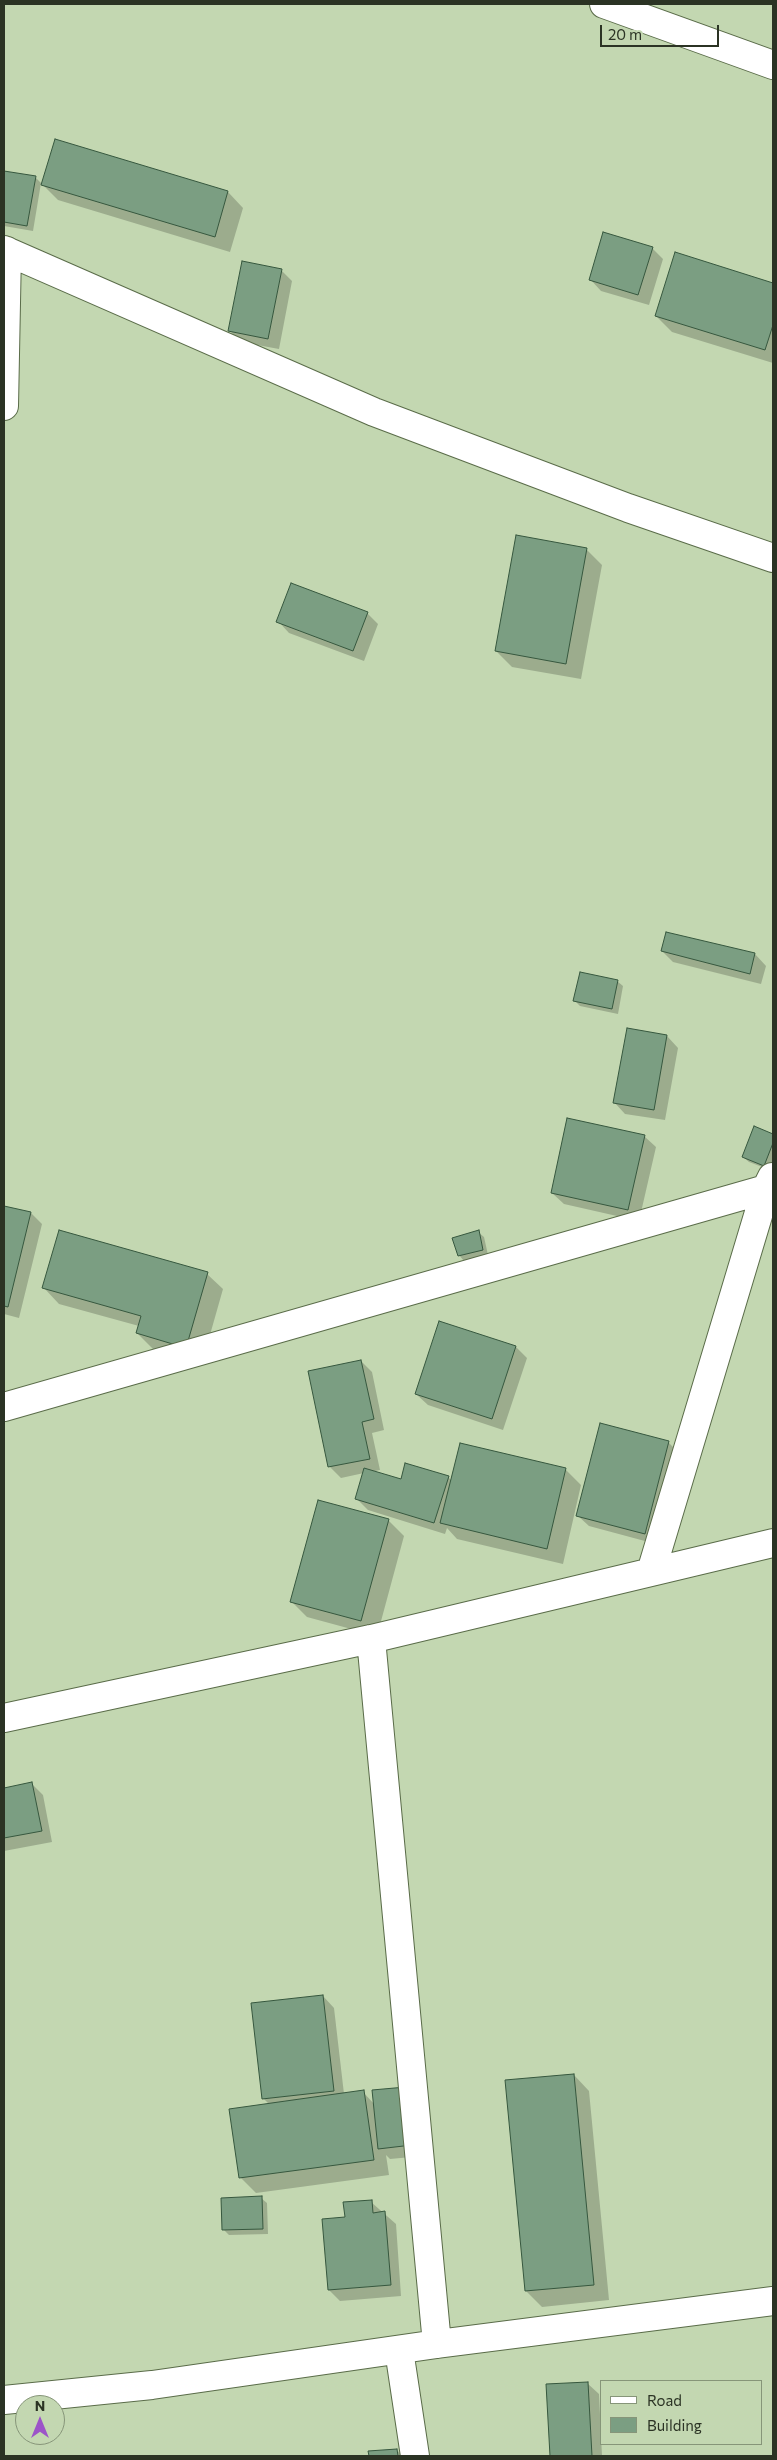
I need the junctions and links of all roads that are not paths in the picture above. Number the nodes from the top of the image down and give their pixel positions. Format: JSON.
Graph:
{"nodes":[{"id":1,"x":604,"y":4,"type":"edge"},
{"id":2,"x":773,"y":65,"type":"edge"},
{"id":3,"x":5,"y":250,"type":"edge"},
{"id":4,"x":4,"y":406,"type":"edge"},
{"id":5,"x":773,"y":558,"type":"edge"},
{"id":6,"x":770,"y":1181,"type":"edge"},
{"id":7,"x":4,"y":1407,"type":"edge"},
{"id":8,"x":773,"y":1543,"type":"edge"},
{"id":9,"x":651,"y":1572,"type":"junction"},
{"id":10,"x":371,"y":1639,"type":"junction"},
{"id":11,"x":4,"y":1718,"type":"edge"},
{"id":12,"x":773,"y":2301,"type":"edge"},
{"id":13,"x":437,"y":2344,"type":"junction"},
{"id":14,"x":399,"y":2350,"type":"junction"},
{"id":15,"x":4,"y":2400,"type":"edge"},
{"id":16,"x":415,"y":2456,"type":"edge"}],
"edges":[{"from":1,"to":2,"type":"street"},
{"from":3,"to":4,"type":"street"},
{"from":3,"to":5,"type":"street"},
{"from":6,"to":7,"type":"street"},
{"from":6,"to":9,"type":"street"},
{"from":8,"to":9,"type":"street"},
{"from":9,"to":10,"type":"street"},
{"from":10,"to":11,"type":"street"},
{"from":10,"to":13,"type":"street"},
{"from":12,"to":13,"type":"street"},
{"from":13,"to":14,"type":"street"},
{"from":14,"to":15,"type":"street"},
{"from":14,"to":16,"type":"street"}]}
